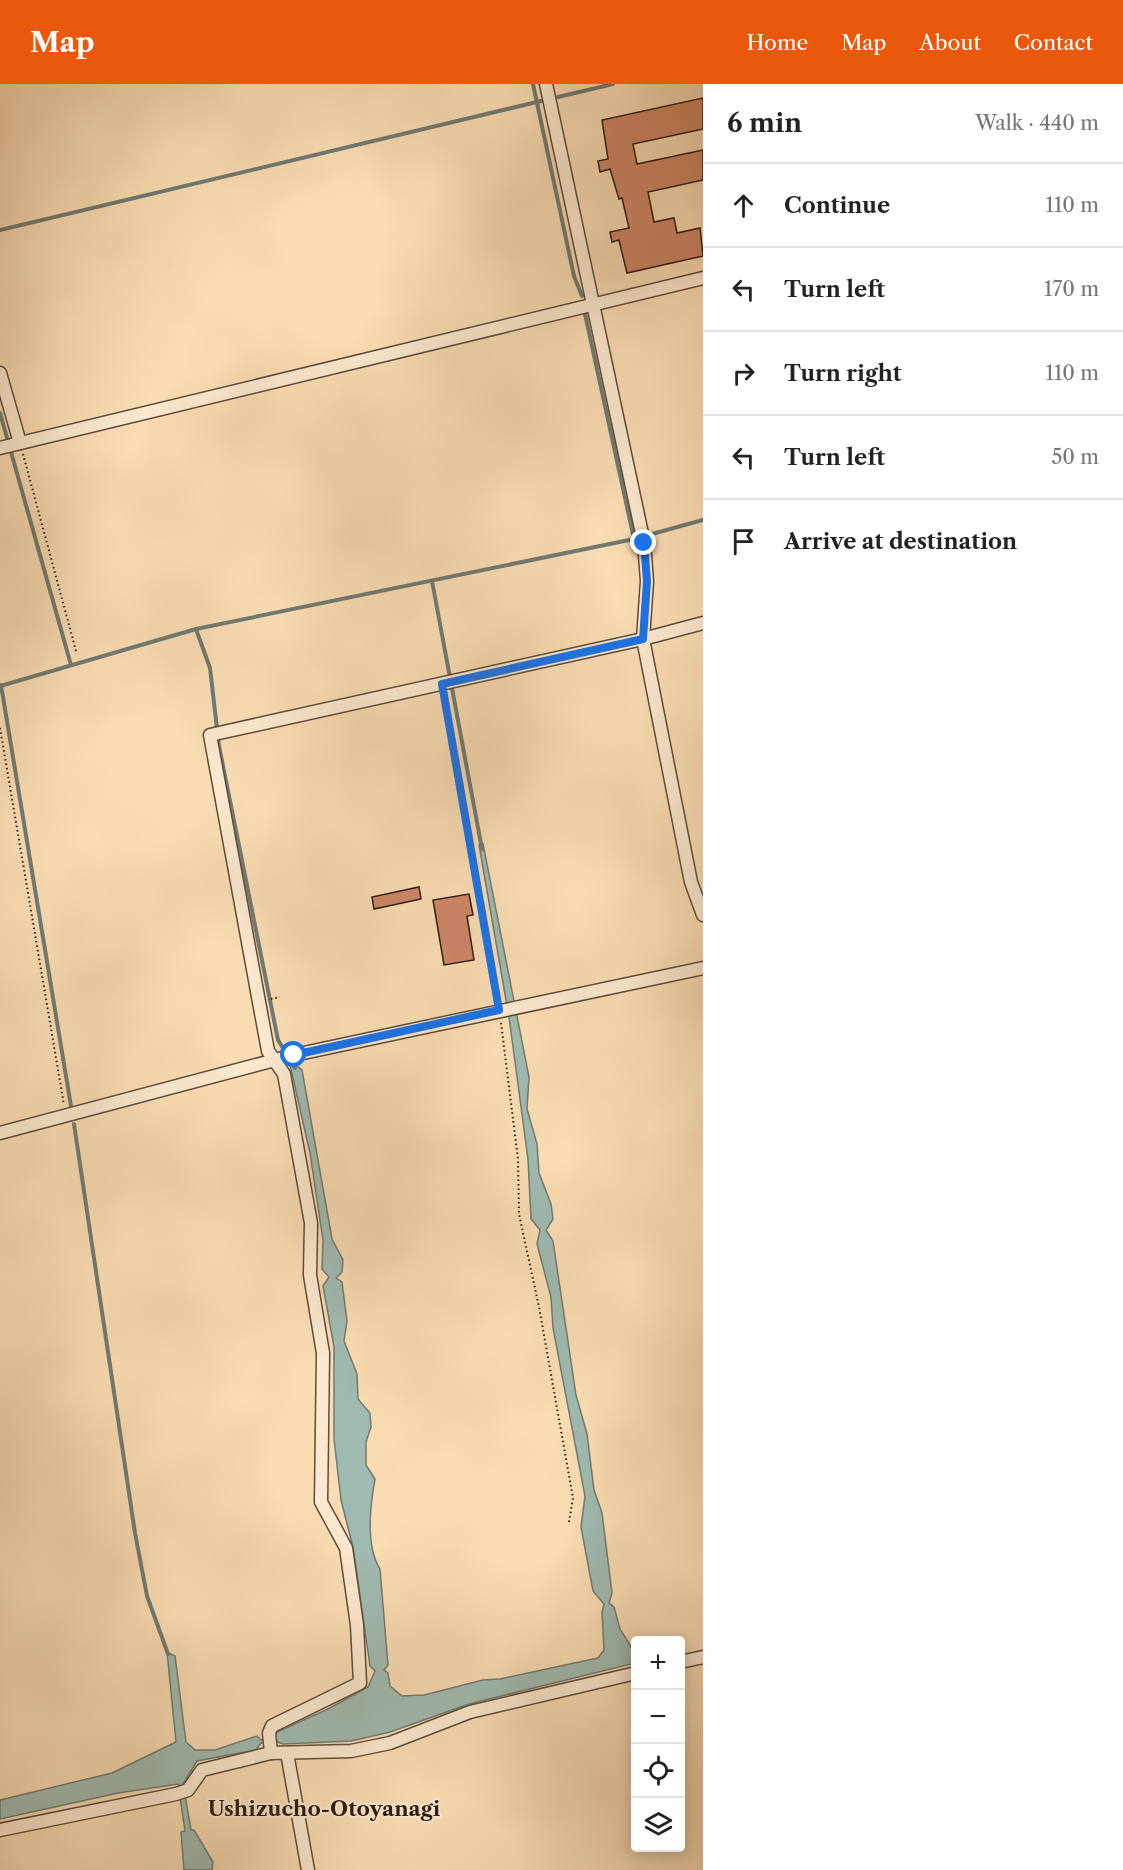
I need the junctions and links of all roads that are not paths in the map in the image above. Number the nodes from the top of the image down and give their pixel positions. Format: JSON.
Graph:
{"nodes":[{"id":1,"x":546,"y":84,"type":"edge"},
{"id":2,"x":703,"y":278,"type":"edge"},
{"id":3,"x":593,"y":304,"type":"junction"},
{"id":4,"x":0,"y":373,"type":"edge"},
{"id":5,"x":10,"y":445,"type":"edge"},
{"id":6,"x":703,"y":623,"type":"edge"},
{"id":7,"x":643,"y":639,"type":"junction"},
{"id":8,"x":703,"y":915,"type":"edge"},
{"id":9,"x":703,"y":968,"type":"edge"},
{"id":10,"x":284,"y":1059,"type":"junction"},
{"id":11,"x":0,"y":1133,"type":"edge"},
{"id":12,"x":703,"y":1657,"type":"edge"},
{"id":13,"x":685,"y":1661,"type":"edge"},
{"id":14,"x":631,"y":1674,"type":"edge"},
{"id":15,"x":270,"y":1749,"type":"junction"},
{"id":16,"x":287,"y":1753,"type":"junction"},
{"id":17,"x":0,"y":1830,"type":"edge"},
{"id":18,"x":308,"y":1870,"type":"edge"}],
"edges":[{"from":1,"to":3,"type":"street"},
{"from":2,"to":3,"type":"street"},
{"from":3,"to":5,"type":"street"},
{"from":3,"to":7,"type":"street"},
{"from":4,"to":5,"type":"street"},
{"from":6,"to":7,"type":"street"},
{"from":7,"to":8,"type":"street"},
{"from":7,"to":10,"type":"street"},
{"from":9,"to":10,"type":"street"},
{"from":10,"to":11,"type":"street"},
{"from":10,"to":15,"type":"street"},
{"from":12,"to":13,"type":"street"},
{"from":14,"to":16,"type":"street"},
{"from":15,"to":16,"type":"street"},
{"from":15,"to":17,"type":"street"},
{"from":16,"to":18,"type":"street"}]}
